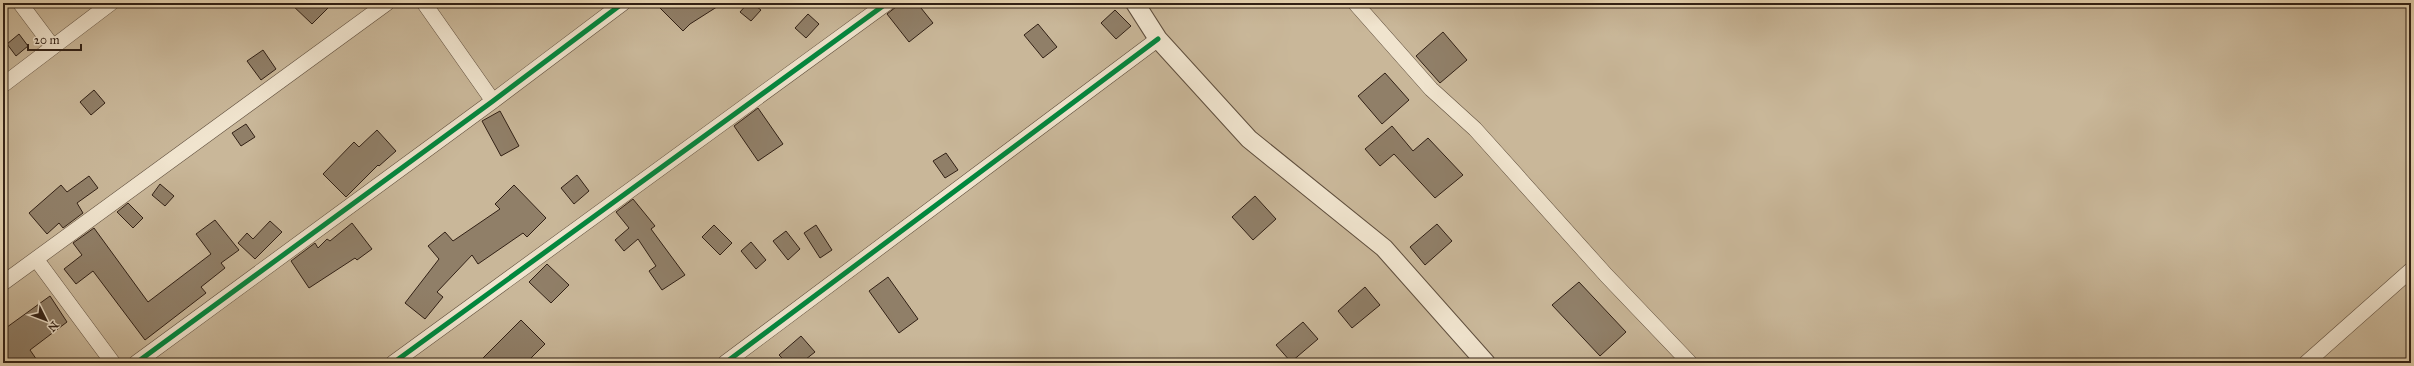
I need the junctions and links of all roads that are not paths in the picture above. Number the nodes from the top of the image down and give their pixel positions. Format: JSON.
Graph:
{"nodes":[{"id":1,"x":20,"y":3,"type":"edge"},
{"id":2,"x":111,"y":3,"type":"edge"},
{"id":3,"x":386,"y":3,"type":"edge"},
{"id":4,"x":424,"y":3,"type":"edge"},
{"id":5,"x":623,"y":3,"type":"edge"},
{"id":6,"x":887,"y":3,"type":"edge"},
{"id":7,"x":1135,"y":3,"type":"edge"},
{"id":8,"x":1354,"y":3,"type":"edge"},
{"id":9,"x":1158,"y":40,"type":"junction"},
{"id":10,"x":53,"y":47,"type":"junction"},
{"id":11,"x":3,"y":85,"type":"edge"},
{"id":12,"x":493,"y":101,"type":"junction"},
{"id":13,"x":36,"y":259,"type":"junction"},
{"id":14,"x":2411,"y":270,"type":"edge"},
{"id":15,"x":3,"y":283,"type":"edge"},
{"id":16,"x":113,"y":363,"type":"edge"},
{"id":17,"x":136,"y":363,"type":"edge"},
{"id":18,"x":394,"y":363,"type":"edge"},
{"id":19,"x":725,"y":363,"type":"edge"},
{"id":20,"x":1486,"y":363,"type":"edge"},
{"id":21,"x":1690,"y":363,"type":"edge"},
{"id":22,"x":2306,"y":363,"type":"edge"}],
"edges":[{"from":1,"to":10,"type":"street"},
{"from":2,"to":10,"type":"street"},
{"from":3,"to":13,"type":"street"},
{"from":4,"to":12,"type":"street"},
{"from":5,"to":12,"type":"street"},
{"from":6,"to":18,"type":"street"},
{"from":7,"to":9,"type":"street"},
{"from":8,"to":21,"type":"street"},
{"from":9,"to":19,"type":"street"},
{"from":9,"to":20,"type":"street"},
{"from":10,"to":11,"type":"street"},
{"from":12,"to":17,"type":"street"},
{"from":13,"to":15,"type":"street"},
{"from":13,"to":16,"type":"street"},
{"from":14,"to":22,"type":"street"}]}
